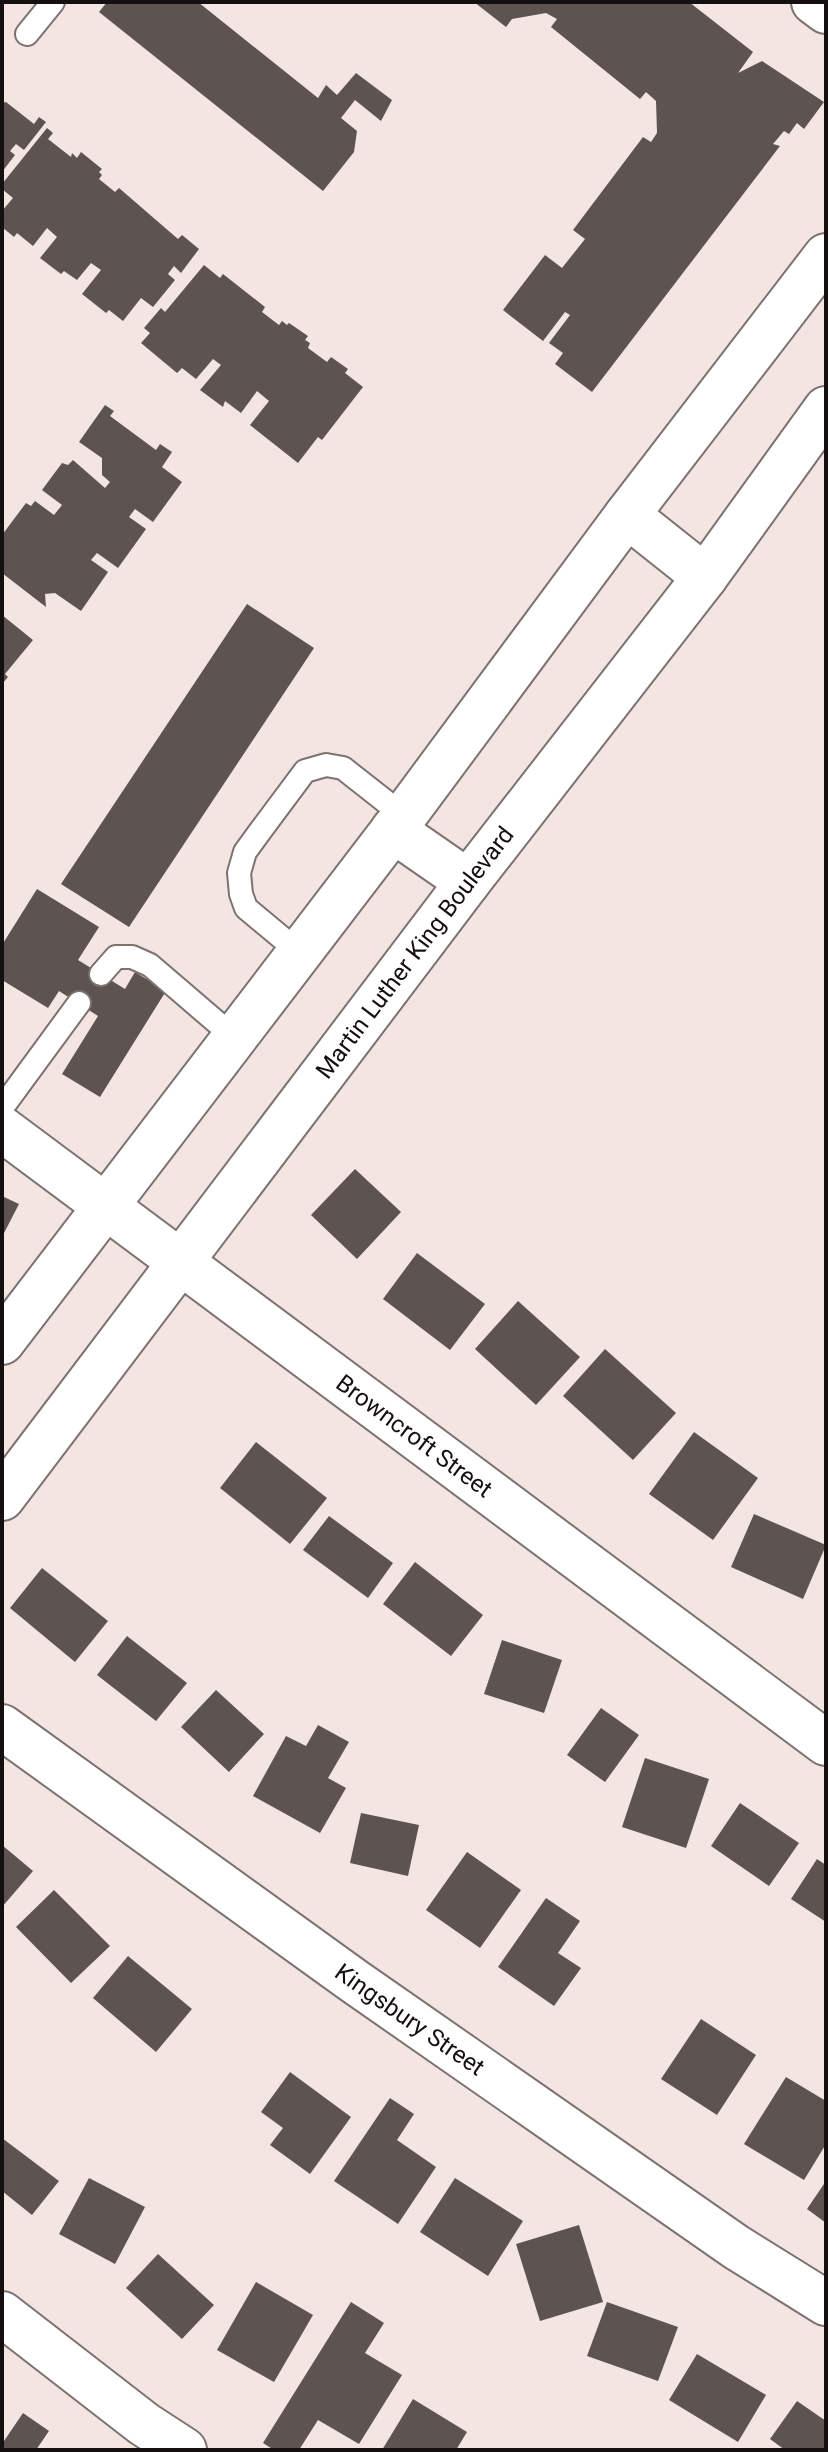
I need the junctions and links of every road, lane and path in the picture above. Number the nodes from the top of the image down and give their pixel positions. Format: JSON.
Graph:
{"nodes":[{"id":1,"x":53,"y":2,"type":"edge"},
{"id":2,"x":814,"y":2,"type":"edge"},
{"id":3,"x":826,"y":11,"type":"edge"},
{"id":4,"x":27,"y":34,"type":"dead end"},
{"id":5,"x":826,"y":256,"type":"edge"},
{"id":6,"x":826,"y":409,"type":"edge"},
{"id":7,"x":627,"y":515,"type":"junction"},
{"id":8,"x":705,"y":577,"type":"junction"},
{"id":9,"x":399,"y":823,"type":"junction"},
{"id":10,"x":468,"y":882,"type":"junction"},
{"id":11,"x":300,"y":953,"type":"junction"},
{"id":12,"x":101,"y":974,"type":"dead end"},
{"id":13,"x":79,"y":1003,"type":"dead end"},
{"id":14,"x":235,"y":1038,"type":"junction"},
{"id":15,"x":2,"y":1108,"type":"edge"},
{"id":16,"x":2,"y":1129,"type":"edge"},
{"id":17,"x":105,"y":1208,"type":"junction"},
{"id":18,"x":180,"y":1260,"type":"junction"},
{"id":19,"x":2,"y":1342,"type":"edge"},
{"id":20,"x":2,"y":1498,"type":"edge"},
{"id":21,"x":2,"y":1727,"type":"edge"},
{"id":22,"x":826,"y":1743,"type":"edge"},
{"id":23,"x":826,"y":2303,"type":"edge"},
{"id":24,"x":2,"y":2314,"type":"edge"},
{"id":25,"x":184,"y":2450,"type":"edge"}],
"edges":[{"from":1,"to":4,"type":"lane"},
{"from":2,"to":3,"type":"main road"},
{"from":5,"to":7,"type":"main road"},
{"from":6,"to":8,"type":"main road","name":"Martin Luther King Boulevard"},
{"from":7,"to":8,"type":"main road"},
{"from":7,"to":9,"type":"main road"},
{"from":8,"to":10,"type":"main road","name":"Martin Luther King Boulevard"},
{"from":9,"to":10,"type":"main road"},
{"from":9,"to":11,"type":"main road"},
{"from":9,"to":11,"type":"lane"},
{"from":10,"to":18,"type":"main road","name":"Martin Luther King Boulevard"},
{"from":11,"to":14,"type":"main road"},
{"from":12,"to":14,"type":"lane"},
{"from":13,"to":15,"type":"lane"},
{"from":14,"to":17,"type":"main road"},
{"from":16,"to":17,"type":"main road","name":"Browncroft Street"},
{"from":17,"to":18,"type":"main road","name":"Browncroft Street"},
{"from":17,"to":19,"type":"main road"},
{"from":18,"to":20,"type":"main road","name":"Martin Luther King Boulevard"},
{"from":18,"to":22,"type":"main road","name":"Browncroft Street"},
{"from":21,"to":23,"type":"main road","name":"Kingsbury Street"},
{"from":24,"to":25,"type":"main road"}]}
